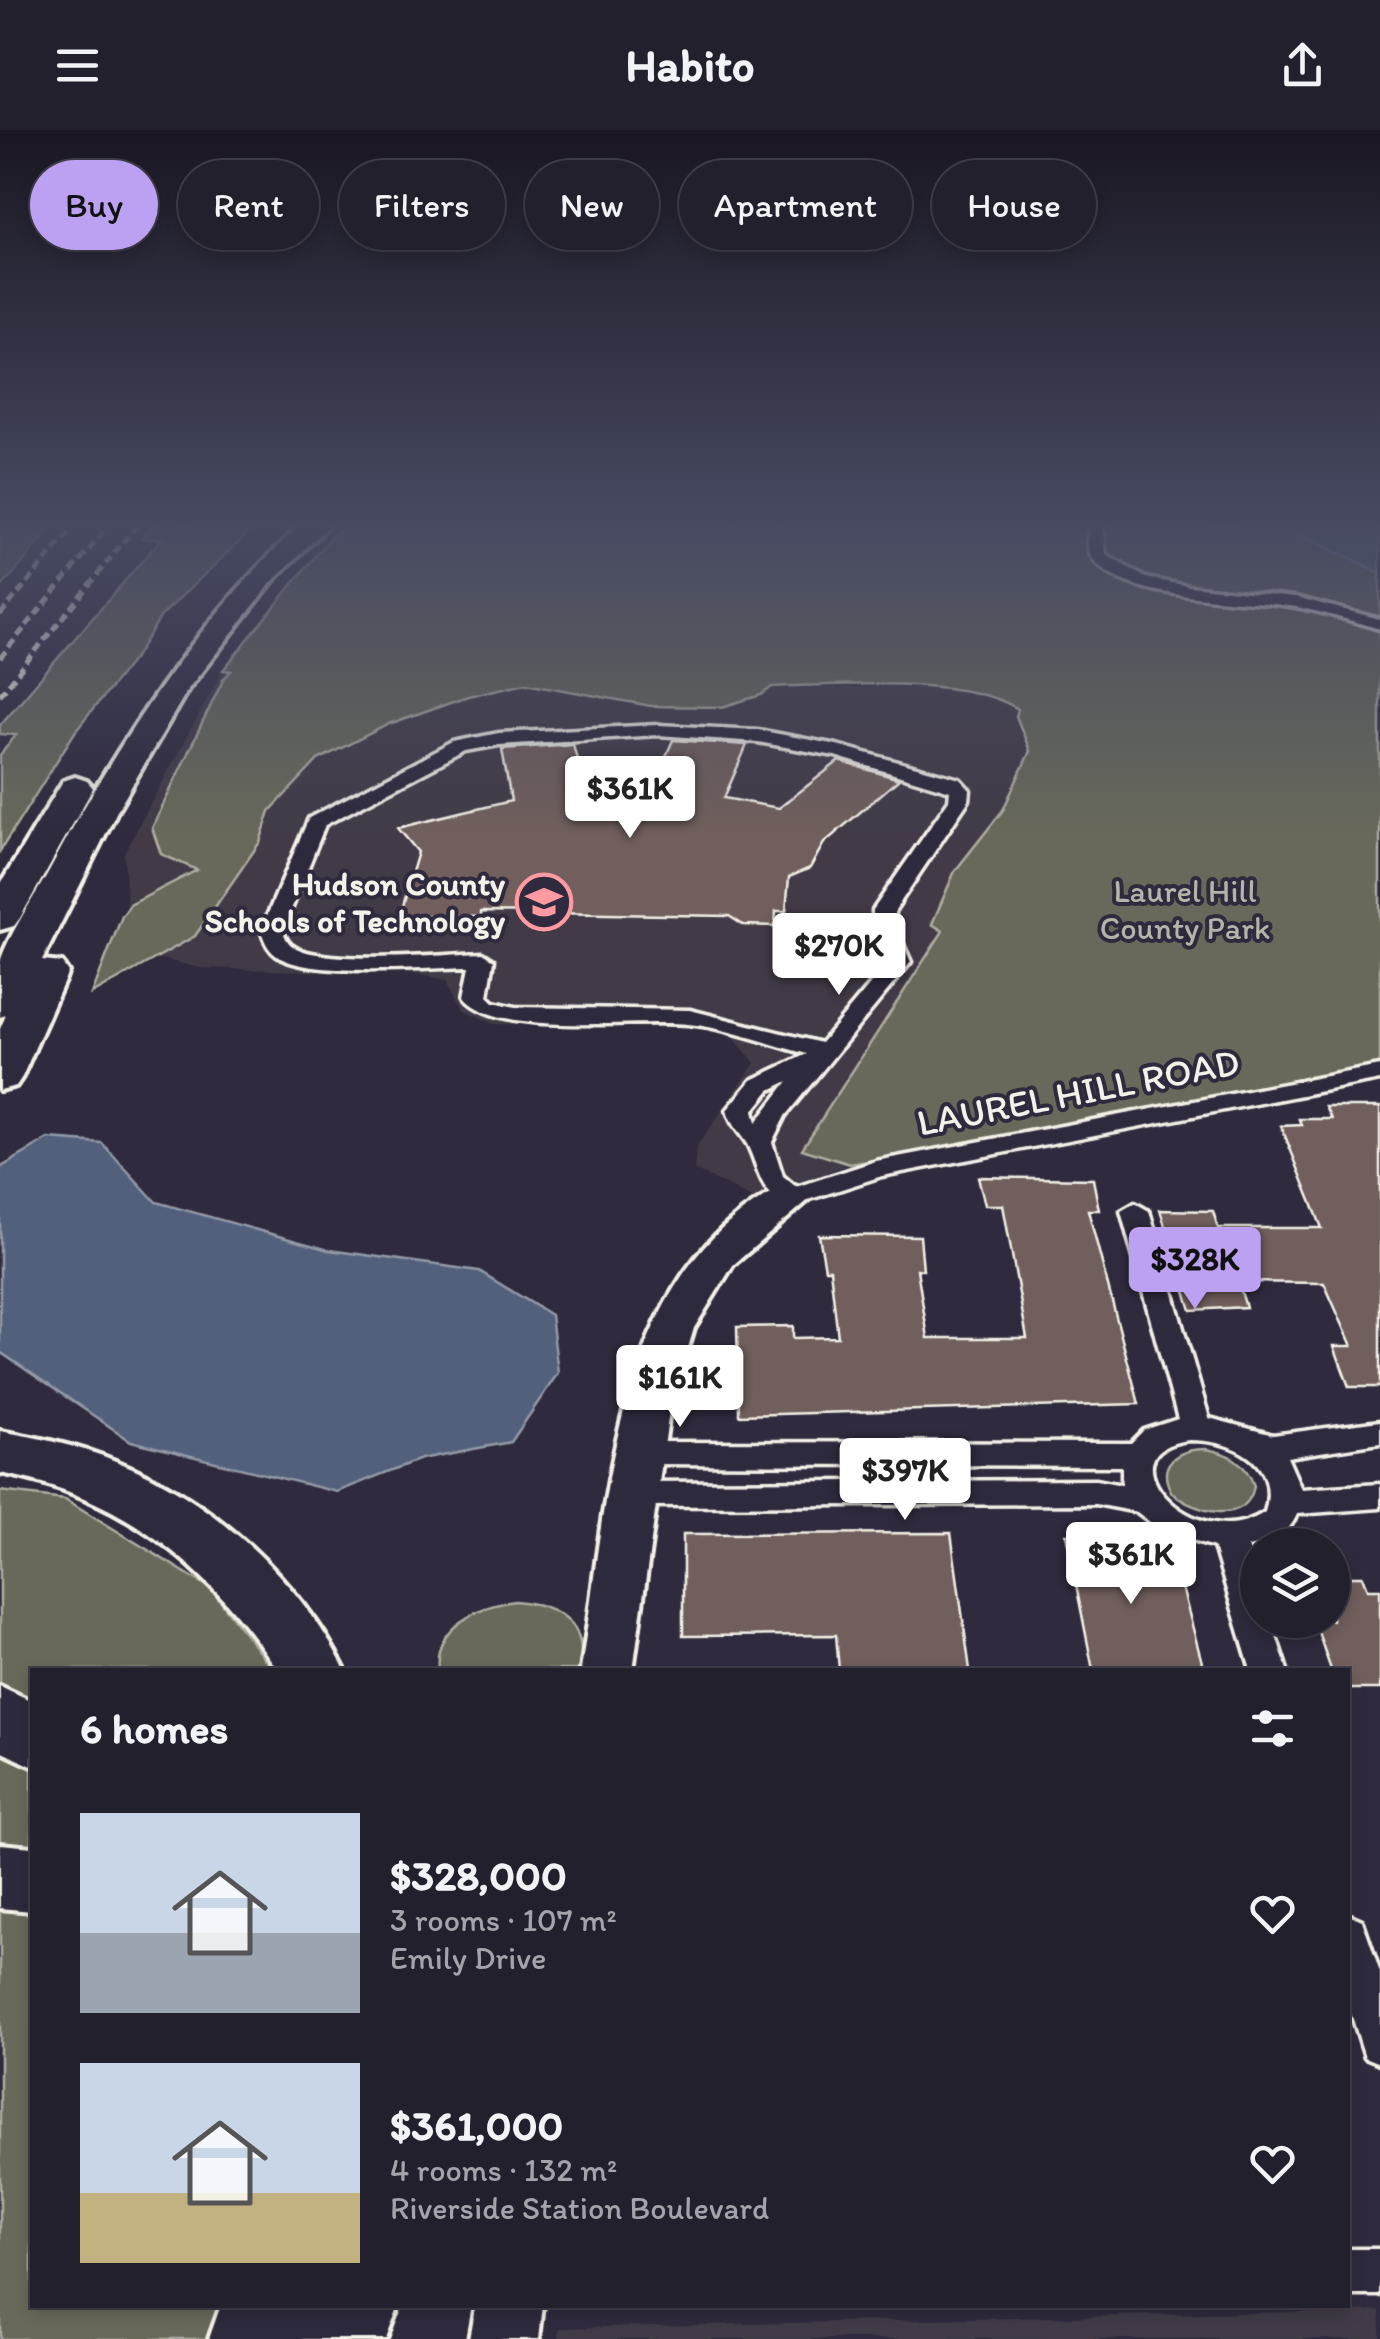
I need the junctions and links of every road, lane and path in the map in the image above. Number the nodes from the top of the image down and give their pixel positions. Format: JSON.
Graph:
{"nodes":[{"id":1,"x":186,"y":628,"type":"edge"},
{"id":2,"x":216,"y":628,"type":"edge"},
{"id":3,"x":138,"y":687,"type":"dead end"},
{"id":4,"x":108,"y":734,"type":"dead end"},
{"id":5,"x":107,"y":796,"type":"junction"},
{"id":6,"x":0,"y":918,"type":"edge"},
{"id":7,"x":0,"y":1004,"type":"edge"},
{"id":8,"x":739,"y":1027,"type":"junction"},
{"id":9,"x":829,"y":1052,"type":"junction"},
{"id":10,"x":1380,"y":1073,"type":"edge"},
{"id":11,"x":0,"y":1077,"type":"edge"},
{"id":12,"x":761,"y":1084,"type":"junction"},
{"id":13,"x":760,"y":1142,"type":"junction"},
{"id":14,"x":792,"y":1197,"type":"junction"},
{"id":15,"x":1136,"y":1210,"type":"dead end"},
{"id":16,"x":1196,"y":1428,"type":"junction"},
{"id":17,"x":1380,"y":1432,"type":"edge"},
{"id":18,"x":1255,"y":1445,"type":"junction"},
{"id":19,"x":0,"y":1452,"type":"edge"},
{"id":20,"x":1140,"y":1453,"type":"junction"},
{"id":21,"x":635,"y":1474,"type":"junction"},
{"id":22,"x":1380,"y":1496,"type":"edge"},
{"id":23,"x":1147,"y":1502,"type":"junction"},
{"id":24,"x":1286,"y":1502,"type":"junction"},
{"id":25,"x":1228,"y":1537,"type":"junction"},
{"id":26,"x":312,"y":1668,"type":"edge"},
{"id":27,"x":607,"y":1668,"type":"edge"},
{"id":28,"x":1268,"y":1668,"type":"edge"},
{"id":29,"x":0,"y":1712,"type":"edge"},
{"id":30,"x":30,"y":1736,"type":"edge"},
{"id":31,"x":0,"y":1876,"type":"edge"},
{"id":32,"x":30,"y":1878,"type":"edge"},
{"id":33,"x":1350,"y":1940,"type":"edge"},
{"id":34,"x":1380,"y":2043,"type":"edge"},
{"id":35,"x":1350,"y":2272,"type":"edge"},
{"id":36,"x":1380,"y":2272,"type":"edge"},
{"id":37,"x":263,"y":2308,"type":"edge"},
{"id":38,"x":316,"y":2308,"type":"edge"},
{"id":39,"x":355,"y":2308,"type":"edge"},
{"id":40,"x":509,"y":2308,"type":"edge"},
{"id":41,"x":252,"y":2339,"type":"edge"},
{"id":42,"x":307,"y":2339,"type":"edge"},
{"id":43,"x":343,"y":2339,"type":"edge"},
{"id":44,"x":504,"y":2339,"type":"edge"}],
"edges":[{"from":1,"to":3,"type":"highway"},
{"from":2,"to":5,"type":"highway"},
{"from":4,"to":6,"type":"highway"},
{"from":5,"to":7,"type":"highway"},
{"from":5,"to":11,"type":"highway"},
{"from":8,"to":9,"type":"street"},
{"from":8,"to":9,"type":"street"},
{"from":8,"to":12,"type":"street"},
{"from":9,"to":12,"type":"street"},
{"from":9,"to":13,"type":"street"},
{"from":10,"to":14,"type":"street","name":"LAUREL HILL ROAD"},
{"from":12,"to":13,"type":"street"},
{"from":13,"to":14,"type":"street"},
{"from":14,"to":21,"type":"street"},
{"from":15,"to":16,"type":"street"},
{"from":16,"to":18,"type":"street"},
{"from":16,"to":20,"type":"street"},
{"from":17,"to":18,"type":"street"},
{"from":18,"to":24,"type":"street"},
{"from":19,"to":26,"type":"highway"},
{"from":20,"to":21,"type":"street"},
{"from":20,"to":23,"type":"street"},
{"from":21,"to":23,"type":"street"},
{"from":21,"to":27,"type":"street"},
{"from":22,"to":24,"type":"street"},
{"from":23,"to":25,"type":"street"},
{"from":24,"to":25,"type":"street"},
{"from":25,"to":28,"type":"street"},
{"from":29,"to":30,"type":"highway"},
{"from":31,"to":32,"type":"highway"},
{"from":33,"to":34,"type":"street"},
{"from":35,"to":36,"type":"street"},
{"from":37,"to":41,"type":"highway"},
{"from":38,"to":42,"type":"highway"},
{"from":39,"to":43,"type":"highway"},
{"from":40,"to":44,"type":"street"}]}
